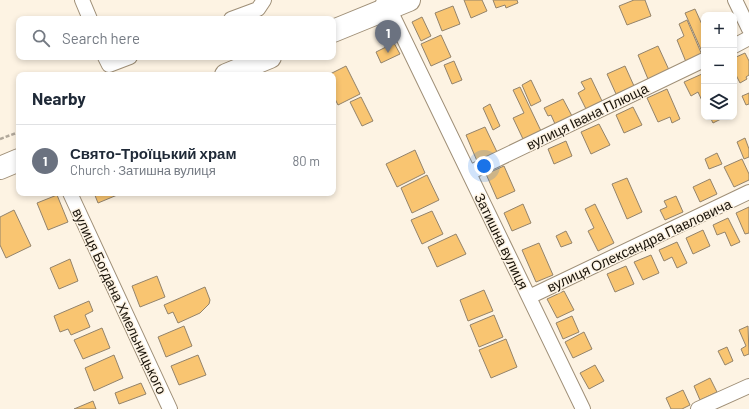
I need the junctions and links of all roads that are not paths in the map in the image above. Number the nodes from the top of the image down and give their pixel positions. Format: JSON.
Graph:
{"nodes":[{"id":1,"x":82,"y":0,"type":"edge"},
{"id":2,"x":264,"y":0,"type":"edge"},
{"id":3,"x":735,"y":0,"type":"edge"},
{"id":4,"x":393,"y":3,"type":"edge"},
{"id":5,"x":89,"y":16,"type":"edge"},
{"id":6,"x":238,"y":16,"type":"edge"},
{"id":7,"x":749,"y":29,"type":"edge"},
{"id":8,"x":336,"y":30,"type":"edge"},
{"id":9,"x":749,"y":38,"type":"edge"},
{"id":10,"x":737,"y":44,"type":"edge"},
{"id":11,"x":263,"y":60,"type":"edge"},
{"id":12,"x":701,"y":61,"type":"edge"},
{"id":13,"x":233,"y":72,"type":"edge"},
{"id":14,"x":16,"y":161,"type":"edge"},
{"id":15,"x":0,"y":168,"type":"edge"},
{"id":16,"x":469,"y":173,"type":"junction"},
{"id":17,"x":749,"y":192,"type":"edge"},
{"id":18,"x":71,"y":196,"type":"edge"},
{"id":19,"x":529,"y":297,"type":"junction"},
{"id":20,"x":749,"y":386,"type":"edge"},
{"id":21,"x":170,"y":409,"type":"edge"},
{"id":22,"x":583,"y":409,"type":"edge"},
{"id":23,"x":698,"y":409,"type":"edge"}],
"edges":[{"from":1,"to":5,"type":"street"},
{"from":2,"to":6,"type":"street"},
{"from":3,"to":7,"type":"street"},
{"from":4,"to":8,"type":"highway"},
{"from":4,"to":16,"type":"street","name":"Затишна вулиця"},
{"from":9,"to":10,"type":"street"},
{"from":11,"to":13,"type":"highway"},
{"from":12,"to":16,"type":"street","name":"вулиця Івана Плюща"},
{"from":14,"to":15,"type":"highway"},
{"from":16,"to":19,"type":"street","name":"Затишна вулиця"},
{"from":17,"to":19,"type":"street","name":"вулиця Олександра Павловича"},
{"from":18,"to":21,"type":"street","name":"вулиця Богдана Хмельницького"},
{"from":19,"to":22,"type":"street","name":"Затишна вулиця"},
{"from":20,"to":23,"type":"street"}]}
